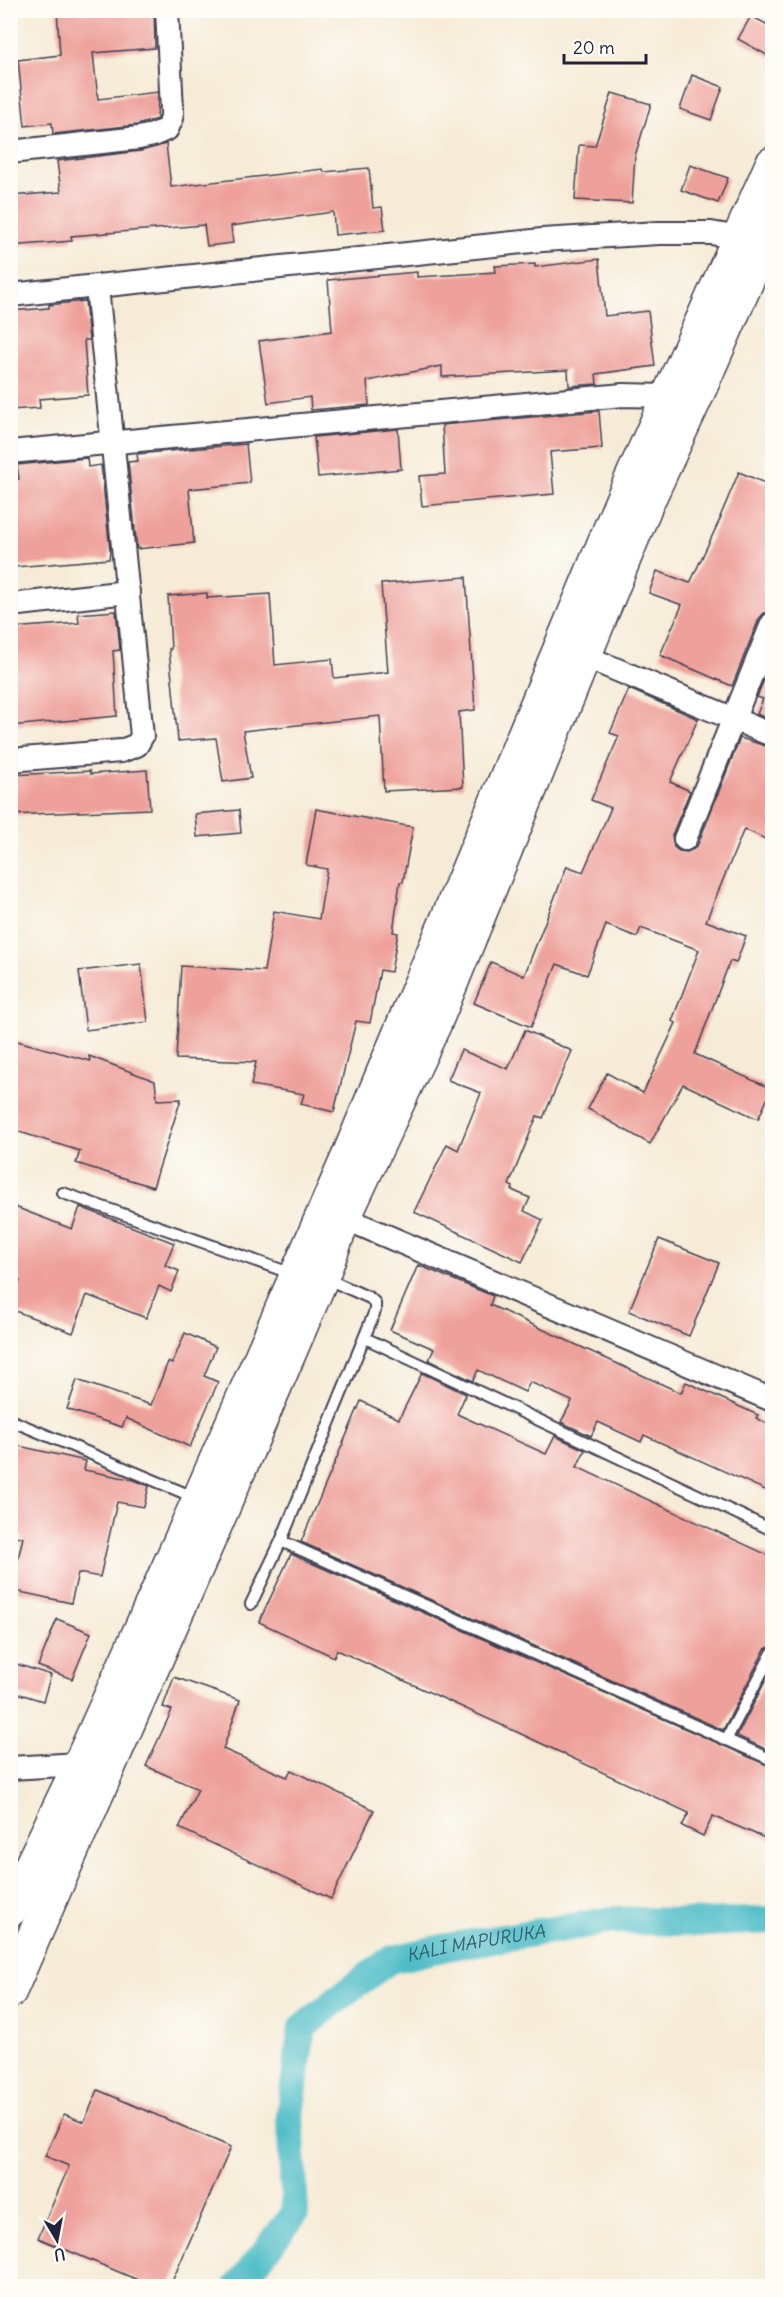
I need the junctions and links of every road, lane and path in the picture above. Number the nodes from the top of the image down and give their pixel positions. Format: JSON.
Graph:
{"nodes":[{"id":1,"x":167,"y":10,"type":"edge"},
{"id":2,"x":10,"y":152,"type":"edge"},
{"id":3,"x":772,"y":164,"type":"edge"},
{"id":4,"x":772,"y":224,"type":"edge"},
{"id":5,"x":740,"y":238,"type":"junction"},
{"id":6,"x":97,"y":286,"type":"junction"},
{"id":7,"x":10,"y":294,"type":"edge"},
{"id":8,"x":667,"y":396,"type":"junction"},
{"id":9,"x":113,"y":441,"type":"junction"},
{"id":10,"x":10,"y":452,"type":"edge"},
{"id":11,"x":128,"y":592,"type":"junction"},
{"id":12,"x":10,"y":605,"type":"edge"},
{"id":13,"x":772,"y":624,"type":"edge"},
{"id":14,"x":584,"y":656,"type":"junction"},
{"id":15,"x":733,"y":718,"type":"junction"},
{"id":16,"x":772,"y":735,"type":"edge"},
{"id":17,"x":10,"y":760,"type":"edge"},
{"id":18,"x":685,"y":839,"type":"dead end"},
{"id":19,"x":63,"y":1193,"type":"dead end"},
{"id":20,"x":344,"y":1218,"type":"junction"},
{"id":21,"x":309,"y":1276,"type":"junction"},
{"id":22,"x":365,"y":1338,"type":"junction"},
{"id":23,"x":772,"y":1400,"type":"edge"},
{"id":24,"x":10,"y":1420,"type":"edge"},
{"id":25,"x":199,"y":1499,"type":"junction"},
{"id":26,"x":772,"y":1530,"type":"edge"},
{"id":27,"x":281,"y":1541,"type":"junction"},
{"id":28,"x":251,"y":1604,"type":"dead end"},
{"id":29,"x":772,"y":1653,"type":"edge"},
{"id":30,"x":726,"y":1740,"type":"junction"},
{"id":31,"x":772,"y":1760,"type":"edge"},
{"id":32,"x":80,"y":1764,"type":"junction"},
{"id":33,"x":10,"y":1768,"type":"edge"},
{"id":34,"x":10,"y":1910,"type":"edge"},
{"id":35,"x":10,"y":1991,"type":"edge"}],
"edges":[{"from":1,"to":2,"type":"street"},
{"from":3,"to":5,"type":"highway"},
{"from":4,"to":14,"type":"highway"},
{"from":5,"to":6,"type":"street"},
{"from":5,"to":8,"type":"highway"},
{"from":6,"to":7,"type":"street"},
{"from":6,"to":9,"type":"street"},
{"from":8,"to":9,"type":"street"},
{"from":8,"to":21,"type":"highway"},
{"from":9,"to":10,"type":"street"},
{"from":9,"to":11,"type":"street"},
{"from":11,"to":12,"type":"street"},
{"from":11,"to":17,"type":"street"},
{"from":13,"to":15,"type":"street"},
{"from":14,"to":15,"type":"street"},
{"from":14,"to":20,"type":"highway"},
{"from":15,"to":16,"type":"street"},
{"from":15,"to":18,"type":"street"},
{"from":19,"to":21,"type":"lane"},
{"from":20,"to":21,"type":"highway"},
{"from":20,"to":23,"type":"street"},
{"from":21,"to":22,"type":"lane"},
{"from":21,"to":25,"type":"highway"},
{"from":21,"to":35,"type":"highway"},
{"from":22,"to":26,"type":"lane"},
{"from":22,"to":27,"type":"lane"},
{"from":24,"to":25,"type":"lane"},
{"from":25,"to":32,"type":"highway"},
{"from":27,"to":28,"type":"lane"},
{"from":27,"to":30,"type":"lane"},
{"from":29,"to":30,"type":"lane"},
{"from":30,"to":31,"type":"lane"},
{"from":32,"to":33,"type":"street"},
{"from":32,"to":34,"type":"highway"}]}
